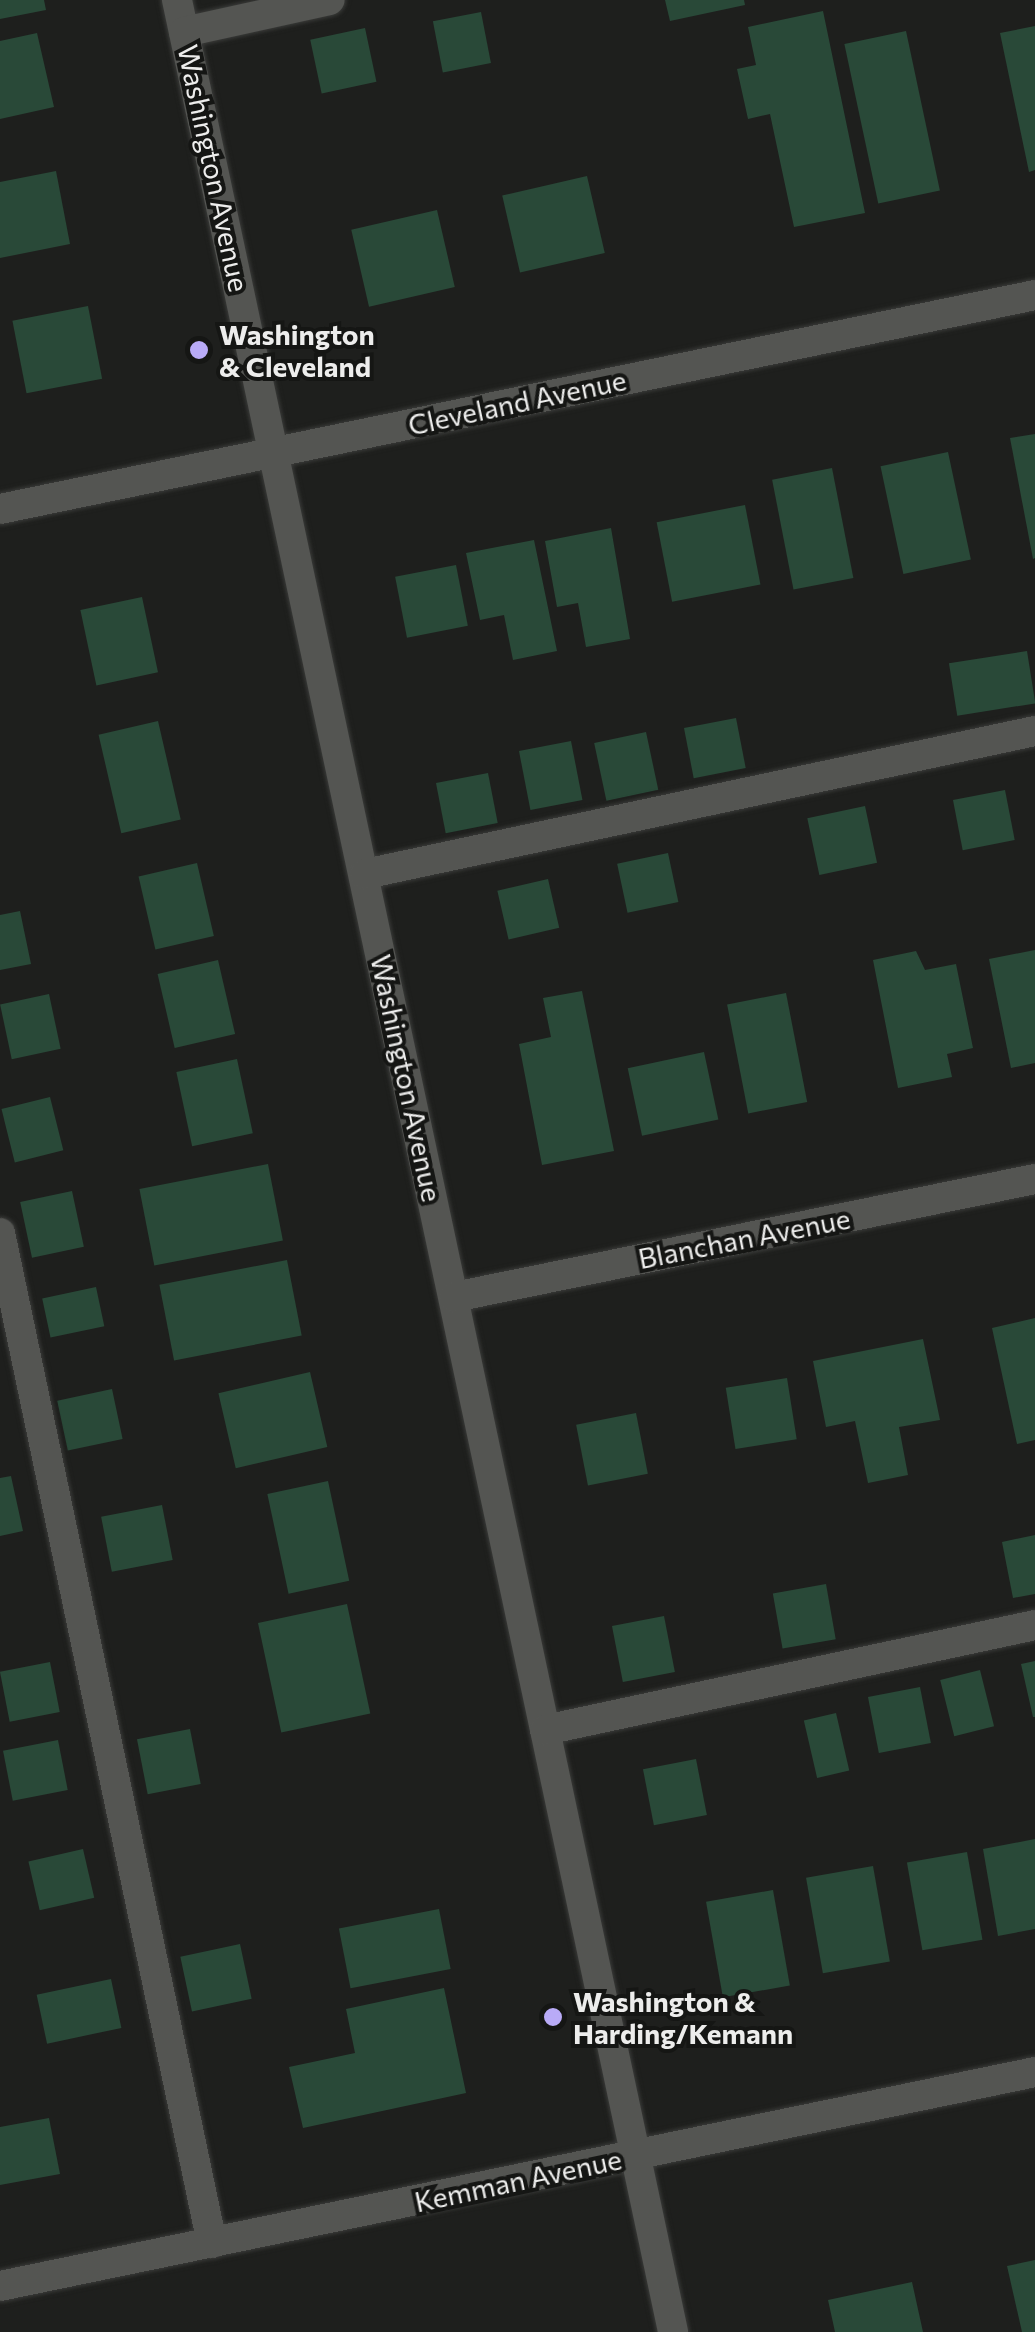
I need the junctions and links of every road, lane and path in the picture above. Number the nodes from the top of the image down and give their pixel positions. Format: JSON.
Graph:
{"nodes":[{"id":1,"x":177,"y":0,"type":"edge"},
{"id":2,"x":330,"y":0,"type":"edge"},
{"id":3,"x":184,"y":32,"type":"junction"},
{"id":4,"x":1035,"y":295,"type":"edge"},
{"id":5,"x":276,"y":452,"type":"junction"},
{"id":6,"x":0,"y":509,"type":"edge"},
{"id":7,"x":1035,"y":731,"type":"edge"},
{"id":8,"x":364,"y":874,"type":"junction"},
{"id":9,"x":1035,"y":1179,"type":"edge"},
{"id":10,"x":0,"y":1233,"type":"edge"},
{"id":11,"x":454,"y":1297,"type":"junction"},
{"id":12,"x":1035,"y":1624,"type":"edge"},
{"id":13,"x":545,"y":1730,"type":"junction"},
{"id":14,"x":1035,"y":2072,"type":"edge"},
{"id":15,"x":635,"y":2156,"type":"junction"},
{"id":16,"x":212,"y":2243,"type":"junction"},
{"id":17,"x":0,"y":2286,"type":"edge"},
{"id":18,"x":673,"y":2332,"type":"edge"}],
"edges":[{"from":1,"to":3,"type":"street","name":"Washington Avenue"},
{"from":2,"to":3,"type":"street"},
{"from":3,"to":5,"type":"street","name":"Washington Avenue"},
{"from":4,"to":5,"type":"street","name":"Cleveland Avenue"},
{"from":5,"to":6,"type":"street","name":"Cleveland Avenue"},
{"from":5,"to":8,"type":"street","name":"Washington Avenue"},
{"from":7,"to":8,"type":"street"},
{"from":8,"to":11,"type":"street","name":"Washington Avenue"},
{"from":9,"to":11,"type":"street","name":"Blanchan Avenue"},
{"from":10,"to":16,"type":"street"},
{"from":11,"to":13,"type":"street","name":"Washington Avenue"},
{"from":12,"to":13,"type":"street"},
{"from":13,"to":15,"type":"street","name":"Washington Avenue"},
{"from":14,"to":15,"type":"street","name":"Kemman Avenue"},
{"from":15,"to":16,"type":"street","name":"Kemman Avenue"},
{"from":15,"to":18,"type":"street","name":"Washington Avenue"},
{"from":16,"to":17,"type":"street","name":"Kemman Avenue"}]}
